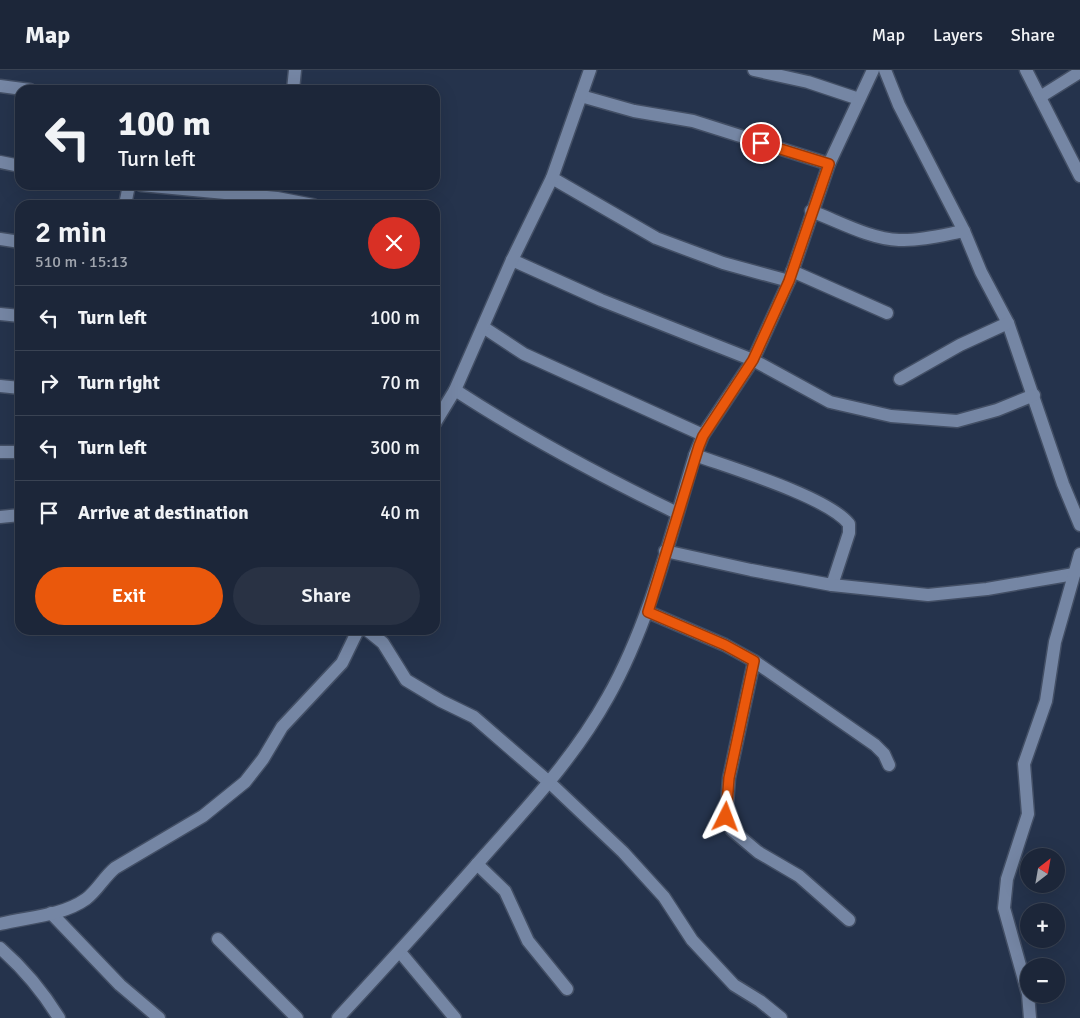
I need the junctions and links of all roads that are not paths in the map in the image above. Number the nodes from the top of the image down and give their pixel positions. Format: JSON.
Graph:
{"nodes":[{"id":1,"x":295,"y":70,"type":"edge"},
{"id":2,"x":590,"y":70,"type":"edge"},
{"id":3,"x":754,"y":70,"type":"edge"},
{"id":4,"x":873,"y":70,"type":"edge"},
{"id":5,"x":884,"y":70,"type":"edge"},
{"id":6,"x":1026,"y":70,"type":"edge"},
{"id":7,"x":1080,"y":72,"type":"edge"},
{"id":8,"x":294,"y":85,"type":"edge"},
{"id":9,"x":0,"y":86,"type":"edge"},
{"id":10,"x":15,"y":88,"type":"edge"},
{"id":11,"x":581,"y":96,"type":"junction"},
{"id":12,"x":1040,"y":97,"type":"junction"},
{"id":13,"x":859,"y":99,"type":"junction"},
{"id":14,"x":0,"y":162,"type":"edge"},
{"id":15,"x":829,"y":164,"type":"junction"},
{"id":16,"x":15,"y":165,"type":"edge"},
{"id":17,"x":1080,"y":176,"type":"edge"},
{"id":18,"x":552,"y":178,"type":"junction"},
{"id":19,"x":256,"y":190,"type":"edge"},
{"id":20,"x":279,"y":191,"type":"edge"},
{"id":21,"x":299,"y":200,"type":"edge"},
{"id":22,"x":811,"y":211,"type":"junction"},
{"id":23,"x":964,"y":231,"type":"junction"},
{"id":24,"x":0,"y":239,"type":"edge"},
{"id":25,"x":15,"y":241,"type":"edge"},
{"id":26,"x":512,"y":260,"type":"junction"},
{"id":27,"x":790,"y":276,"type":"junction"},
{"id":28,"x":887,"y":313,"type":"dead end"},
{"id":29,"x":0,"y":314,"type":"edge"},
{"id":30,"x":15,"y":316,"type":"edge"},
{"id":31,"x":1008,"y":323,"type":"junction"},
{"id":32,"x":483,"y":327,"type":"junction"},
{"id":33,"x":753,"y":360,"type":"junction"},
{"id":34,"x":900,"y":379,"type":"dead end"},
{"id":35,"x":0,"y":386,"type":"edge"},
{"id":36,"x":15,"y":388,"type":"edge"},
{"id":37,"x":455,"y":390,"type":"junction"},
{"id":38,"x":1034,"y":395,"type":"junction"},
{"id":39,"x":440,"y":415,"type":"edge"},
{"id":40,"x":703,"y":436,"type":"junction"},
{"id":41,"x":0,"y":452,"type":"edge"},
{"id":42,"x":15,"y":452,"type":"edge"},
{"id":43,"x":695,"y":455,"type":"junction"},
{"id":44,"x":677,"y":513,"type":"junction"},
{"id":45,"x":15,"y":516,"type":"edge"},
{"id":46,"x":0,"y":517,"type":"edge"},
{"id":47,"x":1080,"y":524,"type":"edge"},
{"id":48,"x":665,"y":551,"type":"junction"},
{"id":49,"x":1080,"y":554,"type":"edge"},
{"id":50,"x":1074,"y":574,"type":"junction"},
{"id":51,"x":832,"y":585,"type":"junction"},
{"id":52,"x":648,"y":612,"type":"junction"},
{"id":53,"x":356,"y":635,"type":"edge"},
{"id":54,"x":374,"y":635,"type":"edge"},
{"id":55,"x":754,"y":661,"type":"junction"},
{"id":56,"x":889,"y":765,"type":"dead end"},
{"id":57,"x":550,"y":782,"type":"junction"},
{"id":58,"x":477,"y":864,"type":"junction"},
{"id":59,"x":51,"y":913,"type":"junction"},
{"id":60,"x":849,"y":920,"type":"dead end"},
{"id":61,"x":0,"y":924,"type":"edge"},
{"id":62,"x":218,"y":939,"type":"dead end"},
{"id":63,"x":0,"y":948,"type":"edge"},
{"id":64,"x":400,"y":952,"type":"junction"},
{"id":65,"x":567,"y":989,"type":"dead end"},
{"id":66,"x":59,"y":1018,"type":"edge"},
{"id":67,"x":158,"y":1018,"type":"edge"},
{"id":68,"x":298,"y":1018,"type":"edge"},
{"id":69,"x":338,"y":1018,"type":"edge"},
{"id":70,"x":455,"y":1018,"type":"edge"},
{"id":71,"x":781,"y":1018,"type":"edge"},
{"id":72,"x":1030,"y":1018,"type":"edge"}],
"edges":[{"from":1,"to":8,"type":"street"},
{"from":2,"to":11,"type":"street"},
{"from":3,"to":13,"type":"street"},
{"from":4,"to":13,"type":"street"},
{"from":5,"to":23,"type":"street"},
{"from":6,"to":12,"type":"street"},
{"from":7,"to":12,"type":"street"},
{"from":9,"to":10,"type":"street"},
{"from":11,"to":15,"type":"street"},
{"from":11,"to":18,"type":"street"},
{"from":12,"to":17,"type":"street"},
{"from":13,"to":15,"type":"street"},
{"from":14,"to":16,"type":"street"},
{"from":15,"to":22,"type":"street"},
{"from":18,"to":26,"type":"street"},
{"from":18,"to":27,"type":"street"},
{"from":19,"to":20,"type":"street"},
{"from":20,"to":21,"type":"street"},
{"from":22,"to":23,"type":"street"},
{"from":22,"to":27,"type":"street"},
{"from":23,"to":31,"type":"street"},
{"from":24,"to":25,"type":"street"},
{"from":26,"to":32,"type":"street"},
{"from":26,"to":33,"type":"street"},
{"from":27,"to":28,"type":"street"},
{"from":27,"to":33,"type":"street"},
{"from":29,"to":30,"type":"street"},
{"from":31,"to":34,"type":"street"},
{"from":31,"to":38,"type":"street"},
{"from":32,"to":37,"type":"street"},
{"from":32,"to":40,"type":"street"},
{"from":33,"to":38,"type":"street"},
{"from":33,"to":40,"type":"street"},
{"from":35,"to":36,"type":"street"},
{"from":37,"to":39,"type":"street"},
{"from":37,"to":44,"type":"street"},
{"from":38,"to":47,"type":"street"},
{"from":40,"to":43,"type":"street"},
{"from":41,"to":42,"type":"street"},
{"from":43,"to":44,"type":"street"},
{"from":43,"to":51,"type":"street"},
{"from":44,"to":48,"type":"street"},
{"from":45,"to":46,"type":"street"},
{"from":48,"to":51,"type":"street"},
{"from":48,"to":52,"type":"street"},
{"from":49,"to":50,"type":"street"},
{"from":50,"to":51,"type":"street"},
{"from":50,"to":72,"type":"street"},
{"from":52,"to":55,"type":"street"},
{"from":52,"to":57,"type":"street"},
{"from":53,"to":59,"type":"street"},
{"from":54,"to":57,"type":"street"},
{"from":55,"to":56,"type":"street"},
{"from":55,"to":60,"type":"street"},
{"from":57,"to":58,"type":"street"},
{"from":57,"to":71,"type":"street"},
{"from":58,"to":64,"type":"street"},
{"from":58,"to":65,"type":"street"},
{"from":59,"to":61,"type":"street"},
{"from":59,"to":67,"type":"street"},
{"from":62,"to":68,"type":"street"},
{"from":63,"to":66,"type":"street"},
{"from":64,"to":69,"type":"street"},
{"from":64,"to":70,"type":"street"}]}
